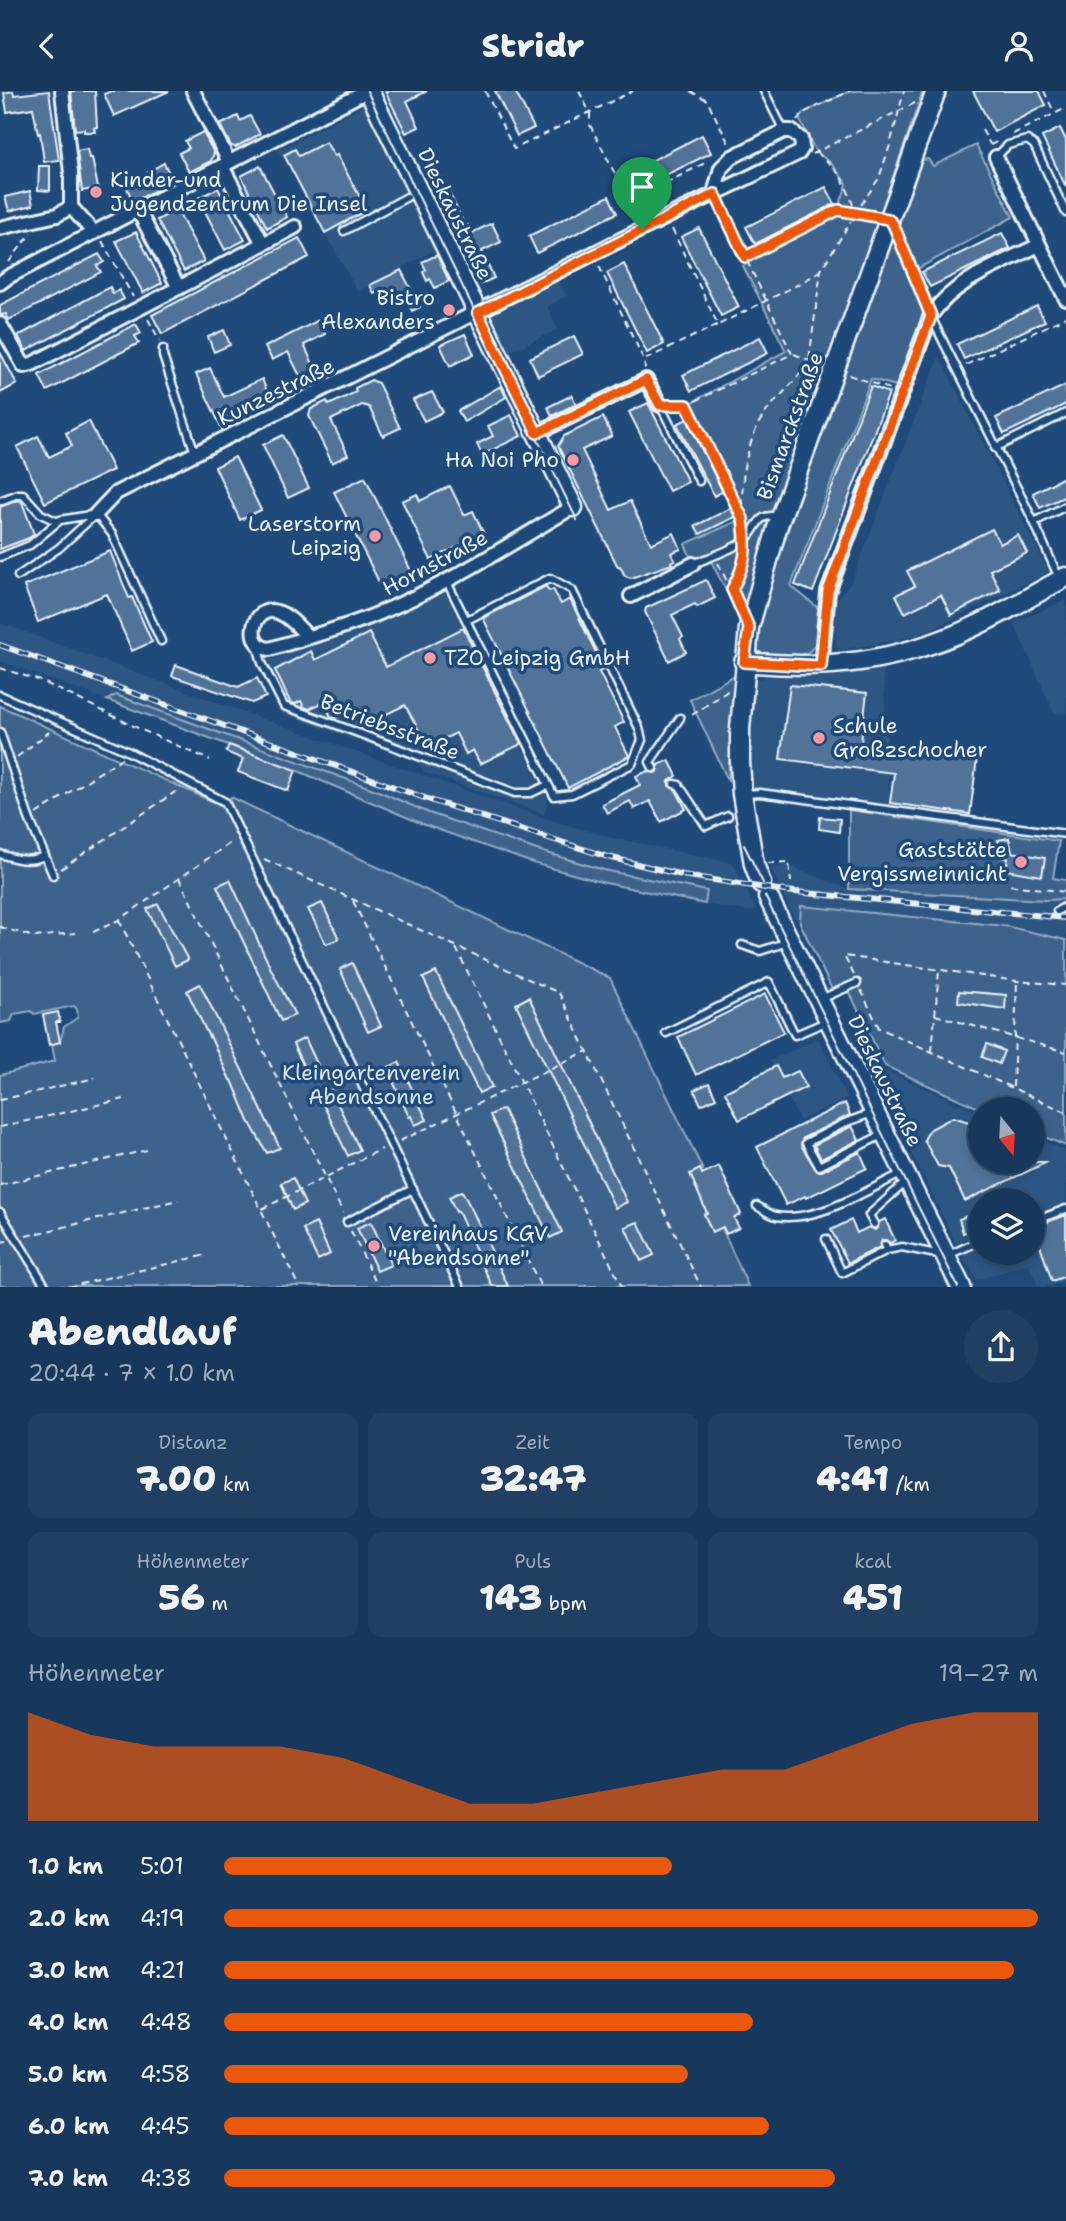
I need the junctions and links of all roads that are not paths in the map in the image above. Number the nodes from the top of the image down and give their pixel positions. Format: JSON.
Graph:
{"nodes":[{"id":1,"x":62,"y":91,"type":"edge"},
{"id":2,"x":193,"y":91,"type":"edge"},
{"id":3,"x":368,"y":91,"type":"edge"},
{"id":4,"x":764,"y":91,"type":"edge"},
{"id":5,"x":935,"y":93,"type":"edge"},
{"id":6,"x":788,"y":131,"type":"junction"},
{"id":7,"x":996,"y":157,"type":"joint"},
{"id":8,"x":225,"y":164,"type":"junction"},
{"id":9,"x":715,"y":194,"type":"junction"},
{"id":10,"x":407,"y":197,"type":"dead end"},
{"id":11,"x":71,"y":207,"type":"junction"},
{"id":12,"x":138,"y":210,"type":"junction"},
{"id":13,"x":1066,"y":212,"type":"edge"},
{"id":14,"x":888,"y":219,"type":"junction"},
{"id":15,"x":295,"y":227,"type":"dead end"},
{"id":16,"x":0,"y":228,"type":"edge"},
{"id":17,"x":344,"y":231,"type":"dead end"},
{"id":18,"x":94,"y":233,"type":"junction"},
{"id":19,"x":263,"y":244,"type":"junction"},
{"id":20,"x":1039,"y":245,"type":"junction"},
{"id":21,"x":745,"y":257,"type":"road end"},
{"id":22,"x":0,"y":283,"type":"edge"},
{"id":23,"x":178,"y":288,"type":"junction"},
{"id":24,"x":1065,"y":293,"type":"edge"},
{"id":25,"x":478,"y":313,"type":"junction"},
{"id":26,"x":931,"y":316,"type":"junction"},
{"id":27,"x":0,"y":324,"type":"edge"},
{"id":28,"x":163,"y":349,"type":"road end"},
{"id":29,"x":660,"y":405,"type":"joint"},
{"id":30,"x":1066,"y":413,"type":"edge"},
{"id":31,"x":537,"y":433,"type":"junction"},
{"id":32,"x":995,"y":448,"type":"junction"},
{"id":33,"x":195,"y":453,"type":"junction"},
{"id":34,"x":699,"y":481,"type":"dead end"},
{"id":35,"x":0,"y":501,"type":"edge"},
{"id":36,"x":1066,"y":506,"type":"edge"},
{"id":37,"x":573,"y":507,"type":"joint"},
{"id":38,"x":96,"y":514,"type":"junction"},
{"id":39,"x":781,"y":517,"type":"junction"},
{"id":40,"x":58,"y":522,"type":"junction"},
{"id":41,"x":1034,"y":522,"type":"junction"},
{"id":42,"x":0,"y":557,"type":"edge"},
{"id":43,"x":693,"y":564,"type":"joint"},
{"id":44,"x":18,"y":576,"type":"dead end"},
{"id":45,"x":1063,"y":578,"type":"edge"},
{"id":46,"x":447,"y":582,"type":"junction"},
{"id":47,"x":631,"y":596,"type":"dead end"},
{"id":48,"x":467,"y":620,"type":"junction"},
{"id":49,"x":309,"y":636,"type":"junction"},
{"id":50,"x":161,"y":641,"type":"dead end"},
{"id":51,"x":257,"y":643,"type":"junction"},
{"id":52,"x":744,"y":662,"type":"junction"},
{"id":53,"x":821,"y":666,"type":"junction"},
{"id":54,"x":0,"y":695,"type":"edge"},
{"id":55,"x":680,"y":718,"type":"dead end"},
{"id":56,"x":0,"y":732,"type":"edge"},
{"id":57,"x":653,"y":768,"type":"dead end"},
{"id":58,"x":674,"y":784,"type":"dead end"},
{"id":59,"x":548,"y":785,"type":"junction"},
{"id":60,"x":742,"y":795,"type":"junction"},
{"id":61,"x":728,"y":816,"type":"dead end"},
{"id":62,"x":1066,"y":834,"type":"edge"},
{"id":63,"x":0,"y":854,"type":"edge"},
{"id":64,"x":44,"y":856,"type":"junction"},
{"id":65,"x":53,"y":874,"type":"road end"},
{"id":66,"x":763,"y":879,"type":"joint"},
{"id":67,"x":1066,"y":906,"type":"edge"},
{"id":68,"x":1057,"y":911,"type":"dead end"},
{"id":69,"x":790,"y":941,"type":"junction"},
{"id":70,"x":743,"y":945,"type":"dead end"},
{"id":71,"x":857,"y":983,"type":"road end"},
{"id":72,"x":819,"y":1000,"type":"junction"},
{"id":73,"x":830,"y":1020,"type":"junction"},
{"id":74,"x":666,"y":1033,"type":"dead end"},
{"id":75,"x":875,"y":1112,"type":"junction"},
{"id":76,"x":886,"y":1134,"type":"junction"},
{"id":77,"x":906,"y":1176,"type":"junction"},
{"id":78,"x":413,"y":1189,"type":"junction"},
{"id":79,"x":757,"y":1206,"type":"dead end"},
{"id":80,"x":1066,"y":1209,"type":"edge"},
{"id":81,"x":0,"y":1212,"type":"edge"},
{"id":82,"x":1045,"y":1217,"type":"edge"},
{"id":83,"x":347,"y":1222,"type":"road end"},
{"id":84,"x":874,"y":1224,"type":"dead end"},
{"id":85,"x":826,"y":1239,"type":"dead end"},
{"id":86,"x":968,"y":1246,"type":"edge"},
{"id":87,"x":946,"y":1256,"type":"junction"},
{"id":88,"x":46,"y":1286,"type":"edge"},
{"id":89,"x":460,"y":1286,"type":"edge"},
{"id":90,"x":961,"y":1286,"type":"edge"}],
"edges":[{"from":1,"to":11,"type":"street"},
{"from":2,"to":8,"type":"street"},
{"from":3,"to":8,"type":"street"},
{"from":3,"to":25,"type":"street","name":"Dieskaustraße"},
{"from":4,"to":6,"type":"lane"},
{"from":5,"to":14,"type":"street","name":"Bismarckstraße"},
{"from":6,"to":9,"type":"street"},
{"from":6,"to":9,"type":"street","name":"Kunzestraße"},
{"from":7,"to":13,"type":"lane"},
{"from":7,"to":20,"type":"street"},
{"from":8,"to":12,"type":"street"},
{"from":8,"to":19,"type":"street"},
{"from":9,"to":25,"type":"street","name":"Kunzestraße"},
{"from":10,"to":17,"type":"lane"},
{"from":11,"to":16,"type":"street"},
{"from":11,"to":18,"type":"street"},
{"from":12,"to":18,"type":"street"},
{"from":12,"to":23,"type":"street"},
{"from":14,"to":21,"type":"lane"},
{"from":14,"to":39,"type":"street","name":"Bismarckstraße"},
{"from":15,"to":19,"type":"street"},
{"from":18,"to":22,"type":"street"},
{"from":19,"to":23,"type":"street"},
{"from":20,"to":24,"type":"street"},
{"from":20,"to":26,"type":"street"},
{"from":23,"to":27,"type":"street"},
{"from":25,"to":31,"type":"street","name":"Dieskaustraße"},
{"from":25,"to":33,"type":"street","name":"Kunzestraße"},
{"from":26,"to":32,"type":"lane"},
{"from":26,"to":53,"type":"street"},
{"from":28,"to":33,"type":"lane"},
{"from":29,"to":31,"type":"street"},
{"from":29,"to":34,"type":"lane"},
{"from":30,"to":32,"type":"lane"},
{"from":31,"to":37,"type":"street","name":"Dieskaustraße"},
{"from":32,"to":41,"type":"lane"},
{"from":33,"to":38,"type":"street","name":"Kunzestraße"},
{"from":35,"to":40,"type":"lane"},
{"from":36,"to":41,"type":"lane"},
{"from":37,"to":46,"type":"street","name":"Hornstraße"},
{"from":38,"to":40,"type":"lane"},
{"from":38,"to":44,"type":"lane"},
{"from":38,"to":50,"type":"lane"},
{"from":39,"to":43,"type":"lane"},
{"from":39,"to":52,"type":"street","name":"Bismarckstraße"},
{"from":40,"to":42,"type":"lane"},
{"from":41,"to":45,"type":"lane"},
{"from":43,"to":47,"type":"street"},
{"from":45,"to":53,"type":"street"},
{"from":46,"to":48,"type":"lane"},
{"from":46,"to":49,"type":"street","name":"Hornstraße"},
{"from":48,"to":59,"type":"lane"},
{"from":48,"to":59,"type":"lane"},
{"from":49,"to":51,"type":"street","name":"Hornstraße"},
{"from":49,"to":51,"type":"street"},
{"from":51,"to":59,"type":"lane","name":"Betriebsstraße"},
{"from":52,"to":53,"type":"street"},
{"from":52,"to":60,"type":"street","name":"Bismarckstraße"},
{"from":54,"to":78,"type":"lane"},
{"from":55,"to":57,"type":"lane"},
{"from":56,"to":64,"type":"lane"},
{"from":58,"to":61,"type":"lane"},
{"from":60,"to":62,"type":"lane"},
{"from":60,"to":66,"type":"street","name":"Bismarckstraße"},
{"from":63,"to":64,"type":"lane"},
{"from":64,"to":65,"type":"lane"},
{"from":66,"to":69,"type":"street","name":"Dieskaustraße"},
{"from":67,"to":68,"type":"lane"},
{"from":69,"to":70,"type":"lane"},
{"from":69,"to":72,"type":"street","name":"Dieskaustraße"},
{"from":71,"to":72,"type":"lane"},
{"from":72,"to":73,"type":"street","name":"Dieskaustraße"},
{"from":73,"to":74,"type":"lane"},
{"from":73,"to":75,"type":"street","name":"Dieskaustraße"},
{"from":75,"to":76,"type":"street","name":"Dieskaustraße"},
{"from":75,"to":76,"type":"lane"},
{"from":76,"to":77,"type":"street","name":"Dieskaustraße"},
{"from":77,"to":79,"type":"lane"},
{"from":77,"to":84,"type":"lane"},
{"from":77,"to":87,"type":"street","name":"Dieskaustraße"},
{"from":78,"to":83,"type":"lane"},
{"from":78,"to":89,"type":"lane"},
{"from":80,"to":82,"type":"lane"},
{"from":81,"to":88,"type":"lane"},
{"from":85,"to":87,"type":"lane"},
{"from":86,"to":87,"type":"lane"},
{"from":87,"to":90,"type":"street","name":"Dieskaustraße"}]}
